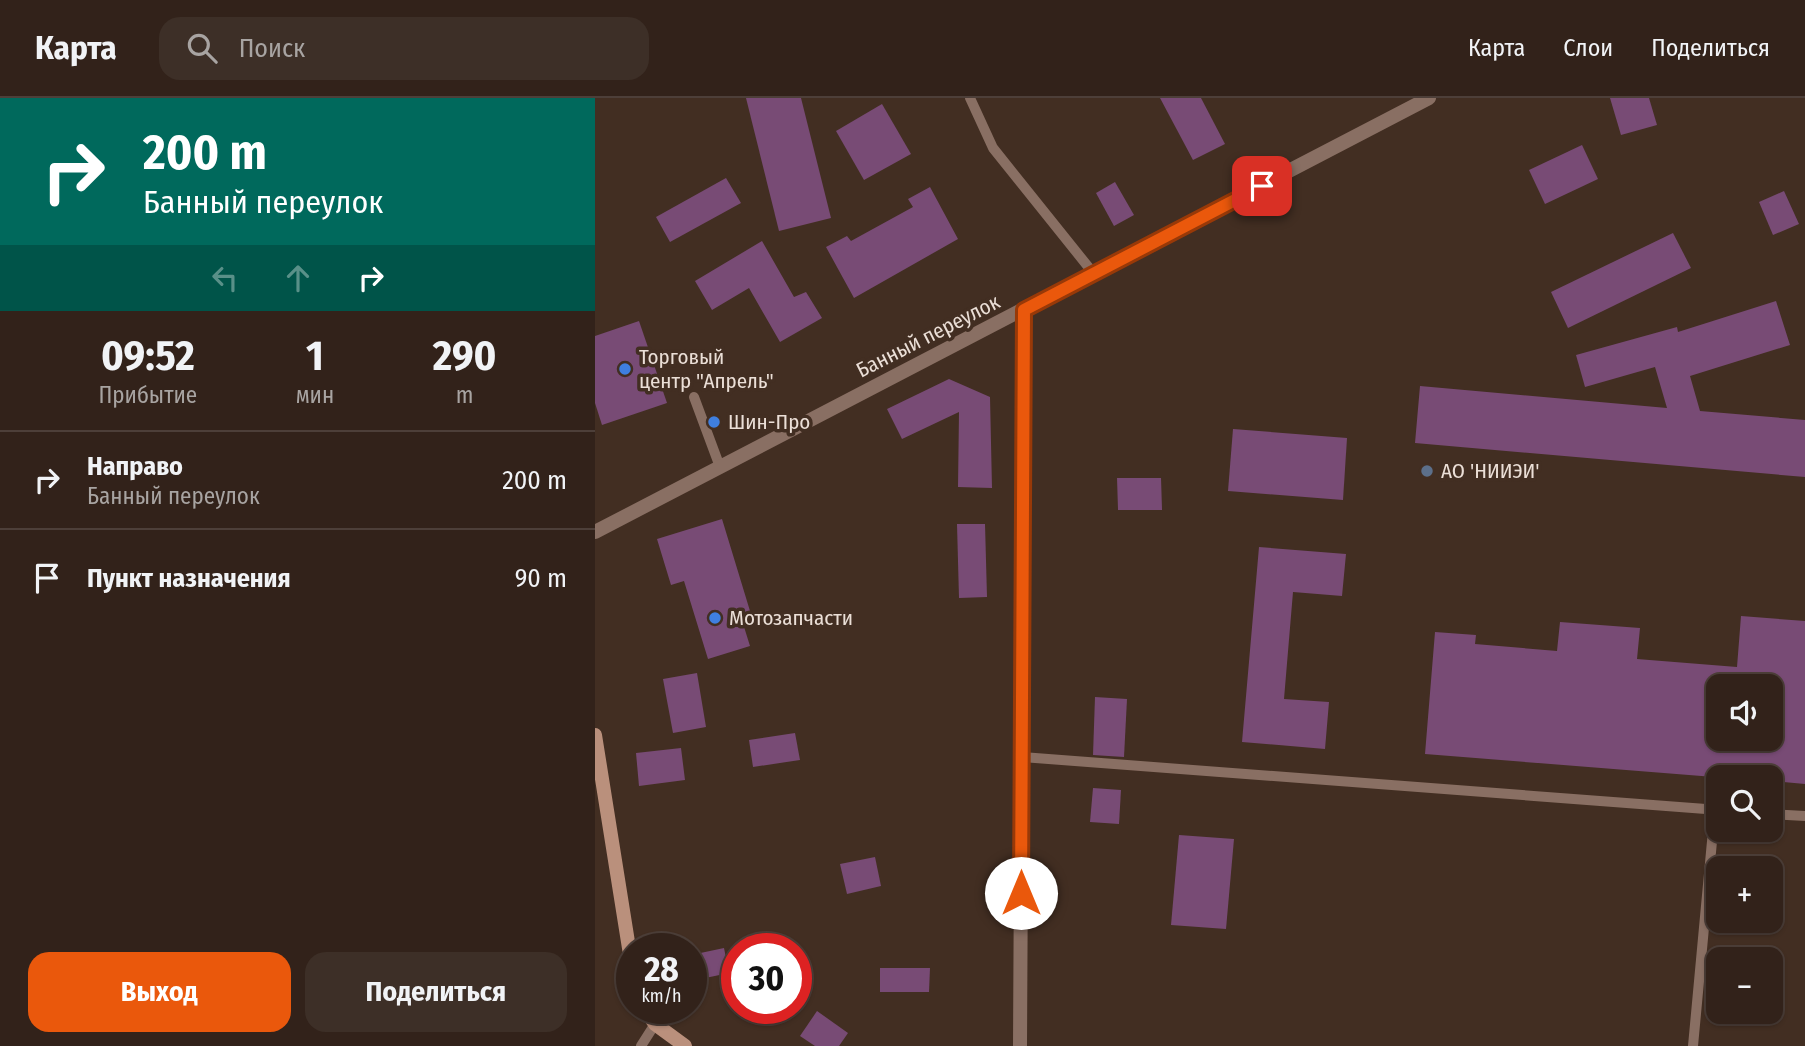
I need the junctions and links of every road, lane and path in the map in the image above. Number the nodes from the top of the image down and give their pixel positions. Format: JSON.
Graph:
{"nodes":[{"id":1,"x":970,"y":98,"type":"edge"},
{"id":2,"x":1430,"y":98,"type":"edge"},
{"id":3,"x":1094,"y":274,"type":"junction"},
{"id":4,"x":1024,"y":310,"type":"junction"},
{"id":5,"x":694,"y":397,"type":"dead end"},
{"id":6,"x":720,"y":467,"type":"junction"},
{"id":7,"x":595,"y":532,"type":"edge"},
{"id":8,"x":595,"y":735,"type":"edge"},
{"id":9,"x":1022,"y":757,"type":"junction"},
{"id":10,"x":597,"y":776,"type":"edge"},
{"id":11,"x":1706,"y":808,"type":"edge"},
{"id":12,"x":1783,"y":815,"type":"edge"},
{"id":13,"x":1805,"y":816,"type":"edge"},
{"id":14,"x":1714,"y":842,"type":"edge"},
{"id":15,"x":626,"y":933,"type":"edge"},
{"id":16,"x":655,"y":1024,"type":"joint"},
{"id":17,"x":641,"y":1046,"type":"edge"},
{"id":18,"x":684,"y":1046,"type":"edge"},
{"id":19,"x":1020,"y":1046,"type":"edge"},
{"id":20,"x":1693,"y":1046,"type":"edge"}],
"edges":[{"from":1,"to":3,"type":"lane"},
{"from":2,"to":3,"type":"street","name":"Банный переулок"},
{"from":3,"to":4,"type":"street","name":"Банный переулок"},
{"from":4,"to":6,"type":"street","name":"Банный переулок"},
{"from":4,"to":9,"type":"street"},
{"from":5,"to":6,"type":"lane"},
{"from":6,"to":7,"type":"street","name":"Банный переулок"},
{"from":8,"to":10,"type":"main road"},
{"from":9,"to":11,"type":"lane"},
{"from":9,"to":19,"type":"street"},
{"from":10,"to":15,"type":"main road"},
{"from":12,"to":13,"type":"lane"},
{"from":14,"to":20,"type":"lane"},
{"from":16,"to":17,"type":"lane"},
{"from":16,"to":18,"type":"main road"}]}
